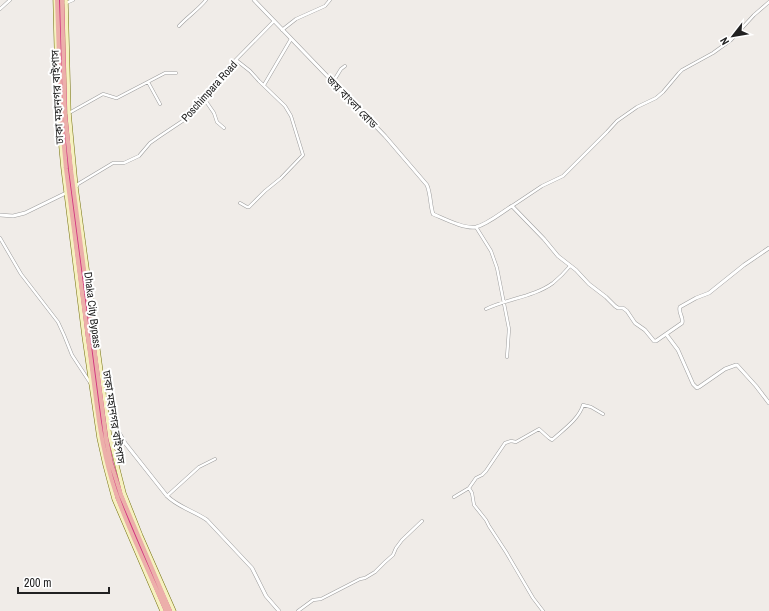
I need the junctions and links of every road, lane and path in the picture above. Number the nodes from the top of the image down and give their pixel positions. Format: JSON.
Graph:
{"nodes":[{"id":1,"x":10,"y":0,"type":"edge"},
{"id":2,"x":56,"y":0,"type":"edge"},
{"id":3,"x":62,"y":0,"type":"edge"},
{"id":4,"x":73,"y":0,"type":"edge"},
{"id":5,"x":206,"y":0,"type":"edge"},
{"id":6,"x":254,"y":0,"type":"edge"},
{"id":7,"x":330,"y":0,"type":"edge"},
{"id":8,"x":66,"y":2,"type":"edge"},
{"id":9,"x":769,"y":2,"type":"edge"},
{"id":10,"x":0,"y":9,"type":"edge"},
{"id":11,"x":274,"y":21,"type":"junction"},
{"id":12,"x":179,"y":26,"type":"dead end"},
{"id":13,"x":282,"y":30,"type":"junction"},
{"id":14,"x":291,"y":39,"type":"junction"},
{"id":15,"x":236,"y":60,"type":"junction"},
{"id":16,"x":345,"y":66,"type":"dead end"},
{"id":17,"x":176,"y":73,"type":"dead end"},
{"id":18,"x":148,"y":82,"type":"junction"},
{"id":19,"x":333,"y":82,"type":"junction"},
{"id":20,"x":264,"y":85,"type":"junction"},
{"id":21,"x":203,"y":97,"type":"junction"},
{"id":22,"x":160,"y":104,"type":"dead end"},
{"id":23,"x":69,"y":113,"type":"junction"},
{"id":24,"x":224,"y":128,"type":"dead end"},
{"id":25,"x":76,"y":186,"type":"junction"},
{"id":26,"x":66,"y":193,"type":"junction"},
{"id":27,"x":240,"y":203,"type":"dead end"},
{"id":28,"x":512,"y":206,"type":"junction"},
{"id":29,"x":0,"y":215,"type":"edge"},
{"id":30,"x":476,"y":227,"type":"junction"},
{"id":31,"x":0,"y":238,"type":"edge"},
{"id":32,"x":769,"y":248,"type":"edge"},
{"id":33,"x":570,"y":266,"type":"junction"},
{"id":34,"x":503,"y":302,"type":"junction"},
{"id":35,"x":486,"y":309,"type":"dead end"},
{"id":36,"x":666,"y":334,"type":"junction"},
{"id":37,"x":507,"y":357,"type":"dead end"},
{"id":38,"x":91,"y":384,"type":"junction"},
{"id":39,"x":769,"y":403,"type":"edge"},
{"id":40,"x":603,"y":414,"type":"dead end"},
{"id":41,"x":107,"y":415,"type":"junction"},
{"id":42,"x":215,"y":459,"type":"dead end"},
{"id":43,"x":469,"y":488,"type":"junction"},
{"id":44,"x":167,"y":496,"type":"junction"},
{"id":45,"x":454,"y":497,"type":"dead end"},
{"id":46,"x":422,"y":522,"type":"dead end"},
{"id":47,"x":162,"y":611,"type":"edge"},
{"id":48,"x":166,"y":611,"type":"edge"},
{"id":49,"x":170,"y":611,"type":"edge"},
{"id":50,"x":174,"y":611,"type":"edge"},
{"id":51,"x":279,"y":611,"type":"edge"},
{"id":52,"x":298,"y":611,"type":"edge"},
{"id":53,"x":543,"y":611,"type":"edge"}],
"edges":[{"from":1,"to":10,"type":"street"},
{"from":2,"to":26,"type":"main road"},
{"from":2,"to":48,"type":"highway","name":"Dhaka City Bypass"},
{"from":3,"to":49,"type":"highway","name":"ঢাকা মহানগর বাইপাস"},
{"from":4,"to":8,"type":"street"},
{"from":5,"to":12,"type":"street"},
{"from":6,"to":11,"type":"street","name":"জয় বাংলা রোড"},
{"from":7,"to":13,"type":"street"},
{"from":8,"to":23,"type":"main road"},
{"from":9,"to":28,"type":"street"},
{"from":11,"to":13,"type":"street","name":"জয় বাংলা রোড"},
{"from":11,"to":15,"type":"street","name":"Poschimpara Road"},
{"from":13,"to":14,"type":"street","name":"জয় বাংলা রোড"},
{"from":14,"to":19,"type":"street","name":"জয় বাংলা রোড"},
{"from":14,"to":20,"type":"street"},
{"from":15,"to":20,"type":"street"},
{"from":15,"to":21,"type":"street","name":"Poschimpara Road"},
{"from":16,"to":19,"type":"street"},
{"from":17,"to":18,"type":"street"},
{"from":18,"to":22,"type":"street"},
{"from":18,"to":23,"type":"street"},
{"from":19,"to":30,"type":"street","name":"জয় বাংলা রোড"},
{"from":20,"to":27,"type":"street"},
{"from":21,"to":24,"type":"street"},
{"from":21,"to":25,"type":"street","name":"Poschimpara Road"},
{"from":23,"to":25,"type":"main road"},
{"from":25,"to":41,"type":"main road"},
{"from":26,"to":29,"type":"street"},
{"from":26,"to":38,"type":"main road"},
{"from":28,"to":30,"type":"street"},
{"from":28,"to":33,"type":"street"},
{"from":30,"to":34,"type":"street"},
{"from":31,"to":38,"type":"street"},
{"from":32,"to":36,"type":"street"},
{"from":33,"to":34,"type":"street"},
{"from":33,"to":36,"type":"street"},
{"from":34,"to":35,"type":"street"},
{"from":34,"to":37,"type":"street"},
{"from":36,"to":39,"type":"street"},
{"from":38,"to":47,"type":"main road"},
{"from":40,"to":43,"type":"street"},
{"from":41,"to":44,"type":"street"},
{"from":41,"to":50,"type":"main road"},
{"from":42,"to":44,"type":"street"},
{"from":43,"to":45,"type":"street"},
{"from":43,"to":53,"type":"street"},
{"from":44,"to":51,"type":"street"},
{"from":46,"to":52,"type":"street"}]}
